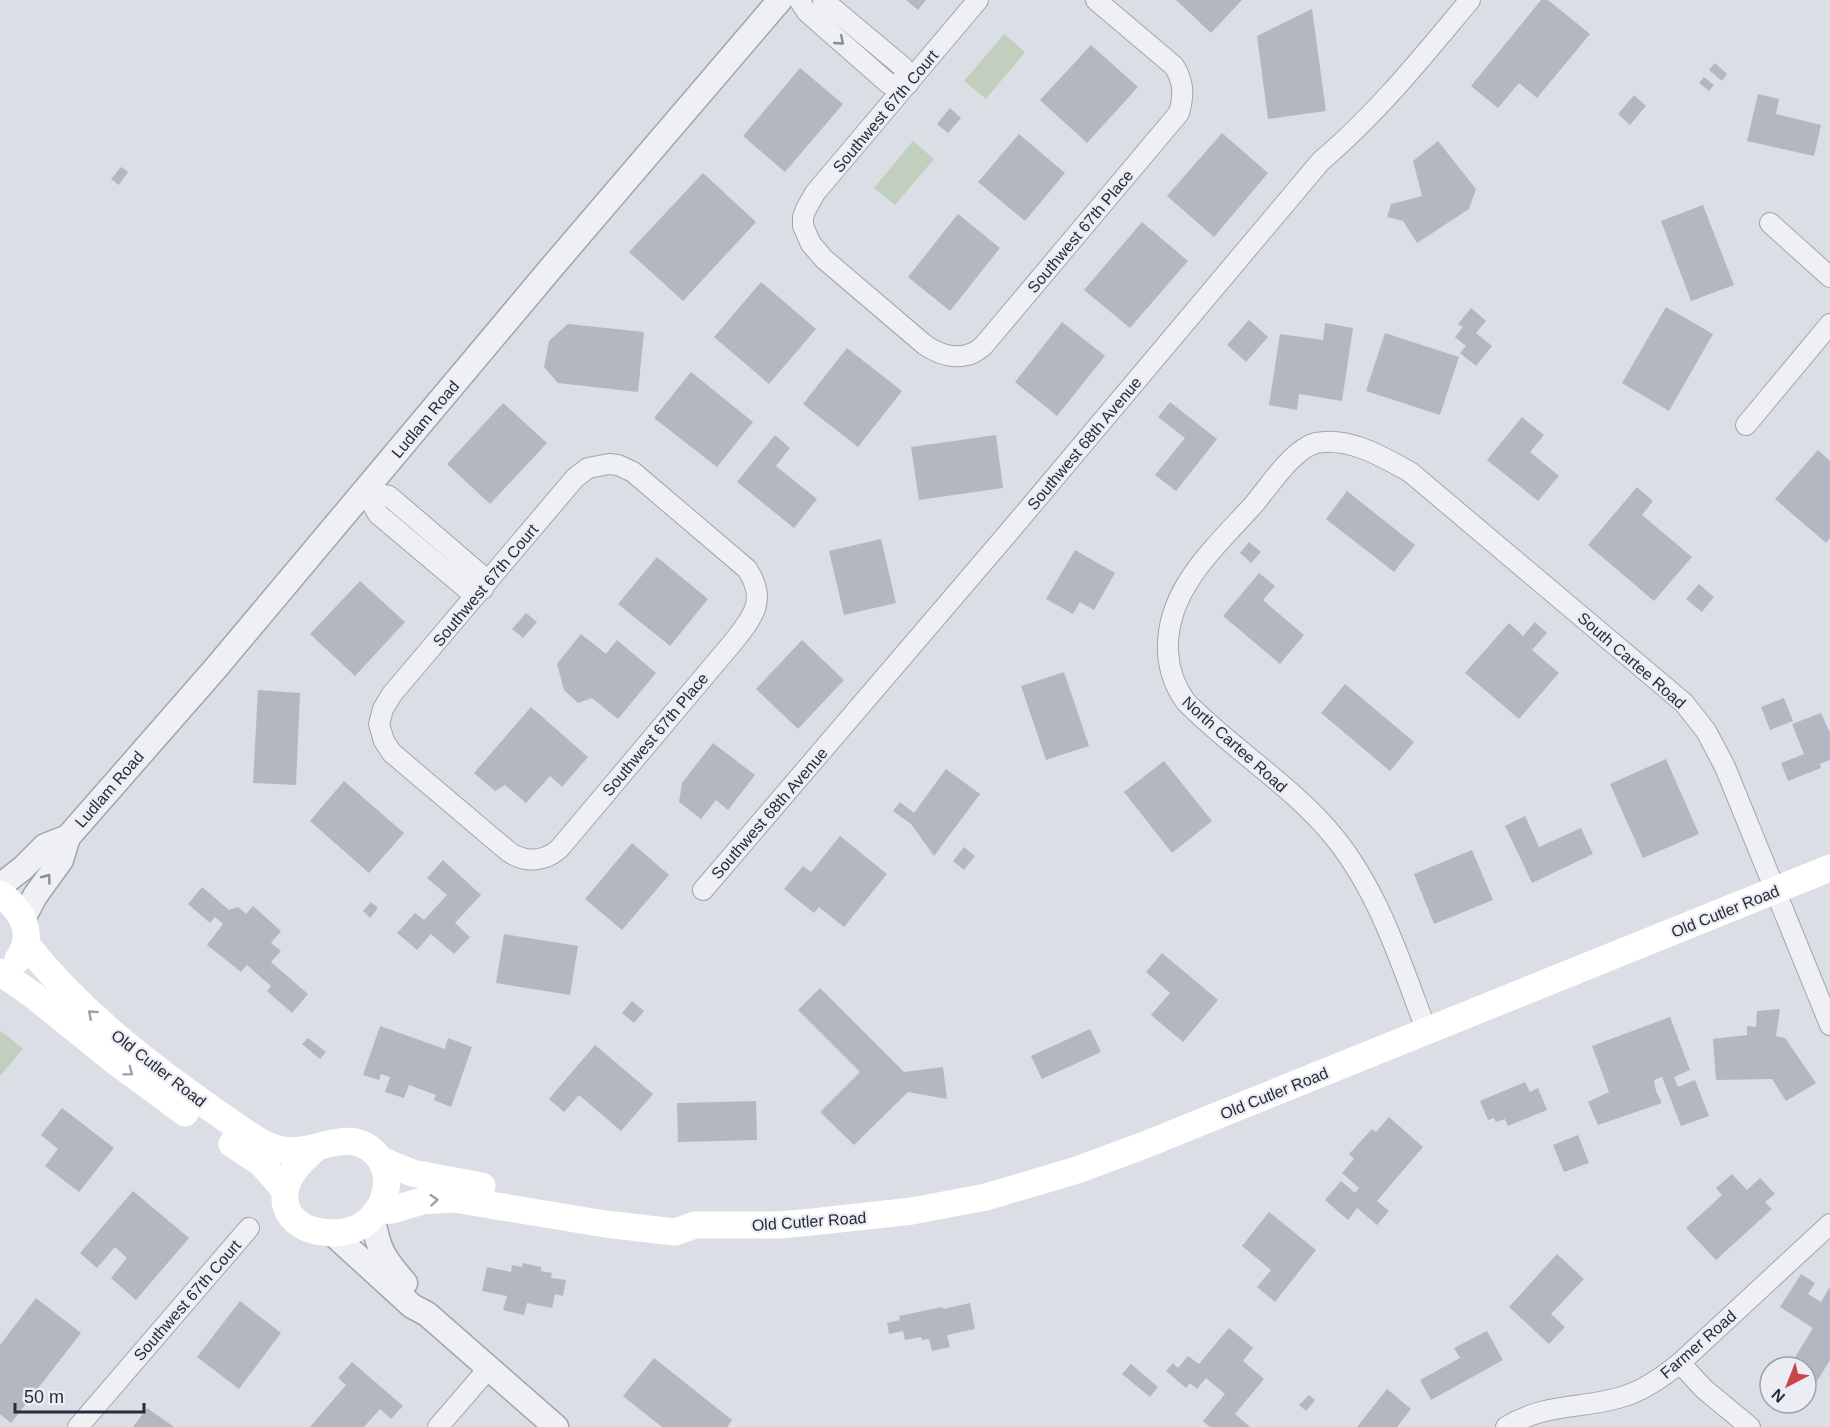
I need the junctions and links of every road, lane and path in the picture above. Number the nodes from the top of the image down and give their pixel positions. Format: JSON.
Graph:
{"nodes":[{"id":1,"x":780,"y":0,"type":"edge"},
{"id":2,"x":799,"y":0,"type":"edge"},
{"id":3,"x":823,"y":0,"type":"edge"},
{"id":4,"x":978,"y":0,"type":"edge"},
{"id":5,"x":1096,"y":0,"type":"edge"},
{"id":6,"x":1470,"y":0,"type":"edge"},
{"id":7,"x":908,"y":84,"type":"junction"},
{"id":8,"x":1770,"y":223,"type":"dead end"},
{"id":9,"x":1830,"y":277,"type":"edge"},
{"id":10,"x":1830,"y":324,"type":"edge"},
{"id":11,"x":957,"y":357,"type":"joint"},
{"id":12,"x":1746,"y":425,"type":"dead end"},
{"id":13,"x":1356,"y":447,"type":"joint"},
{"id":14,"x":365,"y":491,"type":"junction"},
{"id":15,"x":483,"y":589,"type":"junction"},
{"id":16,"x":757,"y":593,"type":"joint"},
{"id":17,"x":68,"y":837,"type":"junction"},
{"id":18,"x":535,"y":860,"type":"joint"},
{"id":19,"x":1830,"y":868,"type":"edge"},
{"id":20,"x":0,"y":886,"type":"edge"},
{"id":21,"x":703,"y":890,"type":"dead end"},
{"id":22,"x":1775,"y":890,"type":"junction"},
{"id":23,"x":0,"y":894,"type":"edge"},
{"id":24,"x":24,"y":931,"type":"junction"},
{"id":25,"x":0,"y":971,"type":"edge"},
{"id":26,"x":1830,"y":1025,"type":"edge"},
{"id":27,"x":1427,"y":1032,"type":"junction"},
{"id":28,"x":315,"y":1149,"type":"junction"},
{"id":29,"x":381,"y":1160,"type":"junction"},
{"id":30,"x":285,"y":1190,"type":"junction"},
{"id":31,"x":375,"y":1214,"type":"junction"},
{"id":32,"x":1830,"y":1224,"type":"edge"},
{"id":33,"x":695,"y":1225,"type":"junction"},
{"id":34,"x":249,"y":1228,"type":"dead end"},
{"id":35,"x":332,"y":1233,"type":"junction"},
{"id":36,"x":427,"y":1314,"type":"junction"},
{"id":37,"x":1680,"y":1363,"type":"junction"},
{"id":38,"x":488,"y":1369,"type":"junction"},
{"id":39,"x":78,"y":1427,"type":"edge"},
{"id":40,"x":438,"y":1427,"type":"edge"},
{"id":41,"x":556,"y":1427,"type":"edge"},
{"id":42,"x":1506,"y":1427,"type":"edge"},
{"id":43,"x":1750,"y":1427,"type":"edge"}],
"edges":[{"from":1,"to":14,"type":"street","name":"Ludlam Road"},
{"from":2,"to":7,"type":"street","one_way":true},
{"from":3,"to":7,"type":"street"},
{"from":4,"to":7,"type":"street","name":"Southwest 67th Court"},
{"from":5,"to":11,"type":"street","name":"Southwest 67th Place"},
{"from":6,"to":21,"type":"street","name":"Southwest 68th Avenue"},
{"from":7,"to":11,"type":"street","name":"Southwest 67th Court"},
{"from":8,"to":9,"type":"street"},
{"from":10,"to":12,"type":"street"},
{"from":13,"to":22,"type":"street","name":"South Cartee Road"},
{"from":13,"to":27,"type":"street","name":"North Cartee Road"},
{"from":14,"to":15,"type":"street"},
{"from":14,"to":17,"type":"street","name":"Ludlam Road"},
{"from":15,"to":16,"type":"street","name":"Southwest 67th Court"},
{"from":15,"to":18,"type":"street","name":"Southwest 67th Court"},
{"from":16,"to":18,"type":"street","name":"Southwest 67th Place"},
{"from":17,"to":20,"type":"street","name":"Ludlam Road"},
{"from":24,"to":17,"type":"street","name":"Ludlam Road","one_way":true},
{"from":19,"to":22,"type":"main road","name":"Old Cutler Road"},
{"from":22,"to":26,"type":"street","name":"South Cartee Road"},
{"from":22,"to":27,"type":"main road","name":"Old Cutler Road"},
{"from":23,"to":24,"type":"main road","name":"Old Cutler Road"},
{"from":24,"to":25,"type":"main road","name":"Old Cutler Road"},
{"from":28,"to":24,"type":"main road","name":"Old Cutler Road","one_way":true},
{"from":25,"to":30,"type":"main road","name":"Old Cutler Road","one_way":true},
{"from":27,"to":33,"type":"main road","name":"Old Cutler Road"},
{"from":28,"to":29,"type":"main road","name":"Old Cutler Road"},
{"from":28,"to":30,"type":"main road"},
{"from":29,"to":31,"type":"main road"},
{"from":29,"to":33,"type":"main road","name":"Old Cutler Road"},
{"from":30,"to":35,"type":"main road","name":"Old Cutler Road"},
{"from":31,"to":33,"type":"main road","one_way":true},
{"from":31,"to":35,"type":"main road"},
{"from":31,"to":36,"type":"street"},
{"from":32,"to":37,"type":"street","name":"Farmer Road"},
{"from":34,"to":39,"type":"street","name":"Southwest 67th Court"},
{"from":35,"to":36,"type":"street"},
{"from":36,"to":38,"type":"street"},
{"from":37,"to":42,"type":"street","name":"Farmer Road"},
{"from":37,"to":43,"type":"street"},
{"from":38,"to":40,"type":"street"},
{"from":38,"to":41,"type":"street"}]}
